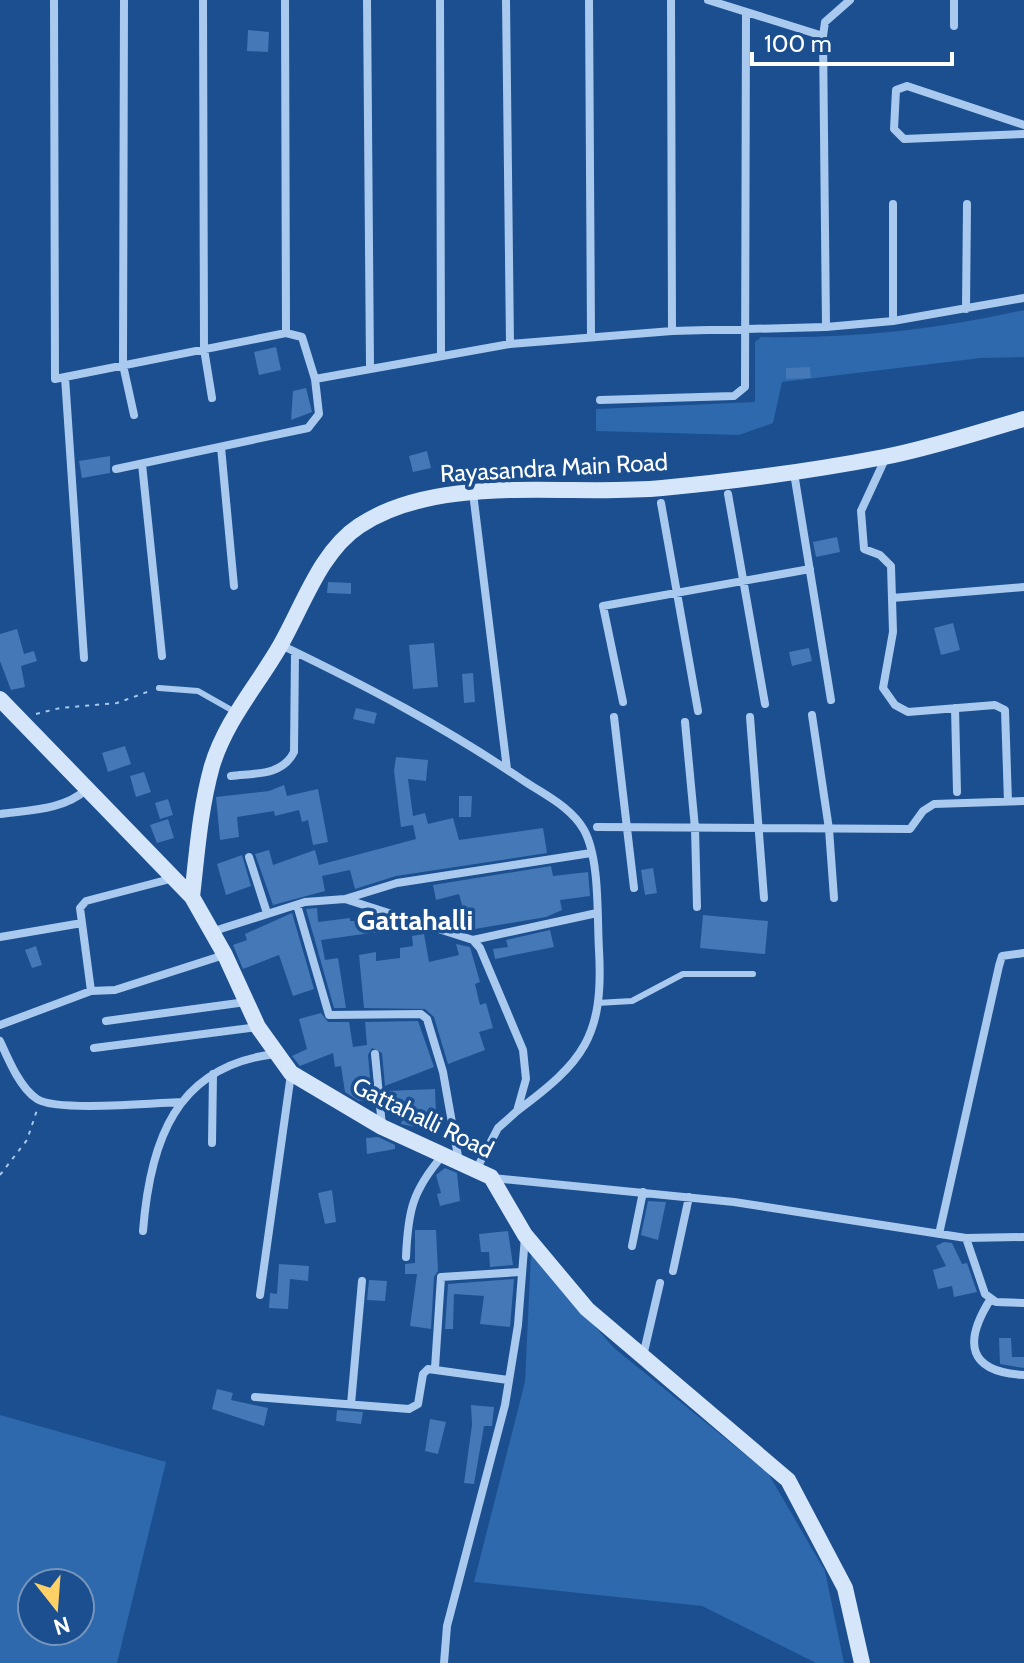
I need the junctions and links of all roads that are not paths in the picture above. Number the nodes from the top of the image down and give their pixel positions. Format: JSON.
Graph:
{"nodes":[{"id":1,"x":54,"y":0,"type":"edge"},
{"id":2,"x":124,"y":0,"type":"edge"},
{"id":3,"x":203,"y":0,"type":"edge"},
{"id":4,"x":285,"y":0,"type":"edge"},
{"id":5,"x":367,"y":0,"type":"edge"},
{"id":6,"x":440,"y":0,"type":"edge"},
{"id":7,"x":506,"y":0,"type":"edge"},
{"id":8,"x":589,"y":0,"type":"edge"},
{"id":9,"x":671,"y":0,"type":"edge"},
{"id":10,"x":708,"y":0,"type":"edge"},
{"id":11,"x":850,"y":0,"type":"edge"},
{"id":12,"x":954,"y":0,"type":"edge"},
{"id":13,"x":746,"y":14,"type":"junction"},
{"id":14,"x":954,"y":26,"type":"dead end"},
{"id":15,"x":823,"y":36,"type":"junction"},
{"id":16,"x":1024,"y":125,"type":"edge"},
{"id":17,"x":1024,"y":134,"type":"edge"},
{"id":18,"x":893,"y":204,"type":"dead end"},
{"id":19,"x":967,"y":204,"type":"dead end"},
{"id":20,"x":1024,"y":298,"type":"edge"},
{"id":21,"x":966,"y":309,"type":"junction"},
{"id":22,"x":893,"y":321,"type":"junction"},
{"id":23,"x":826,"y":327,"type":"junction"},
{"id":24,"x":747,"y":330,"type":"junction"},
{"id":25,"x":672,"y":331,"type":"junction"},
{"id":26,"x":286,"y":333,"type":"junction"},
{"id":27,"x":591,"y":336,"type":"junction"},
{"id":28,"x":510,"y":344,"type":"junction"},
{"id":29,"x":204,"y":349,"type":"junction"},
{"id":30,"x":441,"y":354,"type":"junction"},
{"id":31,"x":123,"y":365,"type":"junction"},
{"id":32,"x":370,"y":367,"type":"junction"},
{"id":33,"x":65,"y":377,"type":"junction"},
{"id":34,"x":315,"y":379,"type":"junction"},
{"id":35,"x":212,"y":398,"type":"dead end"},
{"id":36,"x":600,"y":400,"type":"dead end"},
{"id":37,"x":134,"y":415,"type":"dead end"},
{"id":38,"x":1024,"y":419,"type":"edge"},
{"id":39,"x":221,"y":447,"type":"junction"},
{"id":40,"x":887,"y":457,"type":"junction"},
{"id":41,"x":142,"y":464,"type":"junction"},
{"id":42,"x":116,"y":469,"type":"dead end"},
{"id":43,"x":793,"y":472,"type":"junction"},
{"id":44,"x":473,"y":493,"type":"junction"},
{"id":45,"x":728,"y":494,"type":"dead end"},
{"id":46,"x":661,"y":503,"type":"dead end"},
{"id":47,"x":810,"y":569,"type":"junction"},
{"id":48,"x":743,"y":581,"type":"junction"},
{"id":49,"x":234,"y":586,"type":"dead end"},
{"id":50,"x":1024,"y":587,"type":"edge"},
{"id":51,"x":677,"y":592,"type":"junction"},
{"id":52,"x":892,"y":598,"type":"junction"},
{"id":53,"x":288,"y":648,"type":"junction"},
{"id":54,"x":162,"y":656,"type":"dead end"},
{"id":55,"x":84,"y":658,"type":"dead end"},
{"id":56,"x":159,"y":688,"type":"road end"},
{"id":57,"x":0,"y":699,"type":"edge"},
{"id":58,"x":831,"y":700,"type":"dead end"},
{"id":59,"x":623,"y":702,"type":"dead end"},
{"id":60,"x":765,"y":704,"type":"dead end"},
{"id":61,"x":955,"y":708,"type":"junction"},
{"id":62,"x":698,"y":711,"type":"dead end"},
{"id":63,"x":235,"y":712,"type":"junction"},
{"id":64,"x":812,"y":715,"type":"dead end"},
{"id":65,"x":614,"y":717,"type":"dead end"},
{"id":66,"x":750,"y":717,"type":"dead end"},
{"id":67,"x":685,"y":722,"type":"dead end"},
{"id":68,"x":507,"y":769,"type":"junction"},
{"id":69,"x":231,"y":776,"type":"dead end"},
{"id":70,"x":88,"y":789,"type":"junction"},
{"id":71,"x":957,"y":792,"type":"dead end"},
{"id":72,"x":1024,"y":801,"type":"edge"},
{"id":73,"x":1008,"y":802,"type":"junction"},
{"id":74,"x":0,"y":814,"type":"edge"},
{"id":75,"x":597,"y":827,"type":"dead end"},
{"id":76,"x":627,"y":827,"type":"junction"},
{"id":77,"x":695,"y":828,"type":"junction"},
{"id":78,"x":759,"y":829,"type":"junction"},
{"id":79,"x":829,"y":829,"type":"junction"},
{"id":80,"x":591,"y":853,"type":"junction"},
{"id":81,"x":249,"y":857,"type":"dead end"},
{"id":82,"x":175,"y":877,"type":"junction"},
{"id":83,"x":634,"y":888,"type":"dead end"},
{"id":84,"x":192,"y":897,"type":"junction"},
{"id":85,"x":764,"y":898,"type":"dead end"},
{"id":86,"x":834,"y":898,"type":"dead end"},
{"id":87,"x":345,"y":899,"type":"junction"},
{"id":88,"x":297,"y":905,"type":"junction"},
{"id":89,"x":697,"y":907,"type":"dead end"},
{"id":90,"x":267,"y":913,"type":"junction"},
{"id":91,"x":597,"y":913,"type":"junction"},
{"id":92,"x":82,"y":923,"type":"junction"},
{"id":93,"x":211,"y":932,"type":"junction"},
{"id":94,"x":0,"y":937,"type":"edge"},
{"id":95,"x":473,"y":940,"type":"junction"},
{"id":96,"x":1024,"y":953,"type":"edge"},
{"id":97,"x":225,"y":955,"type":"junction"},
{"id":98,"x":753,"y":974,"type":"dead end"},
{"id":99,"x":91,"y":991,"type":"junction"},
{"id":100,"x":247,"y":1002,"type":"junction"},
{"id":101,"x":597,"y":1003,"type":"junction"},
{"id":102,"x":106,"y":1021,"type":"dead end"},
{"id":103,"x":0,"y":1025,"type":"edge"},
{"id":104,"x":258,"y":1027,"type":"junction"},
{"id":105,"x":0,"y":1041,"type":"edge"},
{"id":106,"x":94,"y":1048,"type":"dead end"},
{"id":107,"x":275,"y":1054,"type":"junction"},
{"id":108,"x":375,"y":1054,"type":"dead end"},
{"id":109,"x":291,"y":1073,"type":"junction"},
{"id":110,"x":213,"y":1074,"type":"junction"},
{"id":111,"x":181,"y":1102,"type":"junction"},
{"id":112,"x":517,"y":1111,"type":"junction"},
{"id":113,"x":382,"y":1127,"type":"junction"},
{"id":114,"x":212,"y":1143,"type":"dead end"},
{"id":115,"x":443,"y":1155,"type":"junction"},
{"id":116,"x":460,"y":1163,"type":"junction"},
{"id":117,"x":484,"y":1174,"type":"junction"},
{"id":118,"x":643,"y":1192,"type":"junction"},
{"id":119,"x":689,"y":1197,"type":"junction"},
{"id":120,"x":143,"y":1231,"type":"dead end"},
{"id":121,"x":939,"y":1234,"type":"junction"},
{"id":122,"x":525,"y":1235,"type":"junction"},
{"id":123,"x":1024,"y":1237,"type":"edge"},
{"id":124,"x":966,"y":1238,"type":"junction"},
{"id":125,"x":632,"y":1246,"type":"dead end"},
{"id":126,"x":406,"y":1257,"type":"dead end"},
{"id":127,"x":673,"y":1271,"type":"dead end"},
{"id":128,"x":520,"y":1272,"type":"junction"},
{"id":129,"x":362,"y":1281,"type":"dead end"},
{"id":130,"x":660,"y":1283,"type":"dead end"},
{"id":131,"x":260,"y":1295,"type":"dead end"},
{"id":132,"x":990,"y":1300,"type":"junction"},
{"id":133,"x":1024,"y":1303,"type":"edge"},
{"id":134,"x":643,"y":1356,"type":"junction"},
{"id":135,"x":435,"y":1368,"type":"junction"},
{"id":136,"x":1024,"y":1375,"type":"edge"},
{"id":137,"x":508,"y":1380,"type":"junction"},
{"id":138,"x":255,"y":1397,"type":"dead end"},
{"id":139,"x":351,"y":1404,"type":"junction"},
{"id":140,"x":444,"y":1663,"type":"edge"},
{"id":141,"x":862,"y":1663,"type":"edge"}],
"edges":[{"from":1,"to":33,"type":"street"},
{"from":2,"to":31,"type":"street"},
{"from":3,"to":29,"type":"street"},
{"from":4,"to":26,"type":"street"},
{"from":5,"to":32,"type":"street"},
{"from":6,"to":30,"type":"street"},
{"from":7,"to":28,"type":"street"},
{"from":8,"to":27,"type":"street"},
{"from":9,"to":25,"type":"street"},
{"from":10,"to":13,"type":"street"},
{"from":11,"to":15,"type":"street"},
{"from":12,"to":14,"type":"street"},
{"from":13,"to":15,"type":"street"},
{"from":13,"to":24,"type":"street"},
{"from":15,"to":23,"type":"street"},
{"from":16,"to":17,"type":"street"},
{"from":18,"to":22,"type":"street"},
{"from":19,"to":21,"type":"street"},
{"from":20,"to":21,"type":"street"},
{"from":21,"to":22,"type":"street"},
{"from":22,"to":23,"type":"street"},
{"from":23,"to":24,"type":"street"},
{"from":24,"to":25,"type":"street"},
{"from":24,"to":36,"type":"street"},
{"from":25,"to":27,"type":"street"},
{"from":26,"to":29,"type":"street"},
{"from":26,"to":34,"type":"street"},
{"from":27,"to":28,"type":"street"},
{"from":28,"to":30,"type":"street"},
{"from":29,"to":31,"type":"street"},
{"from":29,"to":35,"type":"street"},
{"from":30,"to":32,"type":"street"},
{"from":31,"to":33,"type":"street"},
{"from":31,"to":37,"type":"street"},
{"from":32,"to":34,"type":"street"},
{"from":33,"to":55,"type":"street"},
{"from":34,"to":39,"type":"street"},
{"from":38,"to":40,"type":"main road","name":"Rayasandra Main Road"},
{"from":39,"to":41,"type":"street"},
{"from":39,"to":49,"type":"street"},
{"from":40,"to":43,"type":"main road","name":"Rayasandra Main Road"},
{"from":40,"to":52,"type":"street"},
{"from":41,"to":42,"type":"street"},
{"from":41,"to":54,"type":"street"},
{"from":43,"to":44,"type":"main road","name":"Rayasandra Main Road"},
{"from":43,"to":47,"type":"street"},
{"from":44,"to":53,"type":"main road","name":"Rayasandra Main Road"},
{"from":44,"to":68,"type":"street"},
{"from":45,"to":48,"type":"street"},
{"from":46,"to":51,"type":"street"},
{"from":47,"to":48,"type":"street"},
{"from":47,"to":58,"type":"street"},
{"from":48,"to":51,"type":"street"},
{"from":48,"to":60,"type":"street"},
{"from":50,"to":52,"type":"street"},
{"from":51,"to":59,"type":"street"},
{"from":51,"to":62,"type":"street"},
{"from":52,"to":61,"type":"street"},
{"from":53,"to":63,"type":"main road","name":"Rayasandra Main Road"},
{"from":53,"to":68,"type":"street"},
{"from":53,"to":69,"type":"street"},
{"from":56,"to":63,"type":"lane"},
{"from":57,"to":70,"type":"main road","name":"Gattahalli Road"},
{"from":61,"to":71,"type":"street"},
{"from":61,"to":73,"type":"street"},
{"from":63,"to":84,"type":"main road","name":"Rayasandra Main Road"},
{"from":64,"to":79,"type":"street"},
{"from":65,"to":76,"type":"street"},
{"from":66,"to":78,"type":"street"},
{"from":67,"to":77,"type":"street"},
{"from":68,"to":80,"type":"street"},
{"from":70,"to":74,"type":"street"},
{"from":70,"to":82,"type":"main road","name":"Gattahalli Road"},
{"from":72,"to":73,"type":"street"},
{"from":73,"to":79,"type":"street"},
{"from":75,"to":76,"type":"street"},
{"from":76,"to":77,"type":"street"},
{"from":76,"to":83,"type":"street"},
{"from":77,"to":78,"type":"street"},
{"from":77,"to":89,"type":"street"},
{"from":78,"to":79,"type":"street"},
{"from":78,"to":85,"type":"street"},
{"from":79,"to":86,"type":"street"},
{"from":80,"to":87,"type":"street"},
{"from":80,"to":91,"type":"street"},
{"from":81,"to":90,"type":"street"},
{"from":82,"to":84,"type":"main road","name":"Gattahalli Road"},
{"from":82,"to":92,"type":"street"},
{"from":84,"to":93,"type":"main road","name":"Gattahalli Road"},
{"from":87,"to":88,"type":"street"},
{"from":87,"to":95,"type":"street"},
{"from":88,"to":90,"type":"street"},
{"from":88,"to":116,"type":"street"},
{"from":90,"to":93,"type":"street"},
{"from":91,"to":95,"type":"street"},
{"from":91,"to":101,"type":"street"},
{"from":92,"to":94,"type":"street"},
{"from":92,"to":99,"type":"street"},
{"from":93,"to":97,"type":"main road","name":"Gattahalli Road"},
{"from":95,"to":112,"type":"street"},
{"from":96,"to":121,"type":"street"},
{"from":97,"to":99,"type":"street"},
{"from":97,"to":100,"type":"main road","name":"Gattahalli Road"},
{"from":98,"to":101,"type":"lane"},
{"from":99,"to":103,"type":"street"},
{"from":100,"to":102,"type":"street"},
{"from":100,"to":104,"type":"main road","name":"Gattahalli Road"},
{"from":101,"to":112,"type":"street"},
{"from":104,"to":106,"type":"street"},
{"from":104,"to":107,"type":"main road","name":"Gattahalli Road"},
{"from":105,"to":111,"type":"street"},
{"from":107,"to":109,"type":"main road","name":"Gattahalli Road"},
{"from":107,"to":110,"type":"street"},
{"from":108,"to":113,"type":"street"},
{"from":109,"to":113,"type":"main road","name":"Gattahalli Road"},
{"from":109,"to":131,"type":"street"},
{"from":110,"to":111,"type":"street"},
{"from":110,"to":114,"type":"street"},
{"from":111,"to":120,"type":"street"},
{"from":112,"to":117,"type":"street"},
{"from":113,"to":115,"type":"main road","name":"Gattahalli Road"},
{"from":115,"to":116,"type":"main road","name":"Gattahalli Road"},
{"from":115,"to":126,"type":"street"},
{"from":116,"to":117,"type":"main road","name":"Gattahalli Road"},
{"from":117,"to":118,"type":"street"},
{"from":117,"to":122,"type":"main road","name":"Gattahalli Road"},
{"from":118,"to":119,"type":"street"},
{"from":118,"to":125,"type":"street"},
{"from":119,"to":121,"type":"street"},
{"from":119,"to":127,"type":"street"},
{"from":121,"to":124,"type":"street"},
{"from":122,"to":128,"type":"street"},
{"from":122,"to":134,"type":"main road","name":"Gattahalli Road"},
{"from":123,"to":124,"type":"street"},
{"from":124,"to":132,"type":"street"},
{"from":128,"to":135,"type":"street"},
{"from":128,"to":137,"type":"street"},
{"from":129,"to":139,"type":"street"},
{"from":130,"to":134,"type":"street"},
{"from":132,"to":133,"type":"street"},
{"from":132,"to":136,"type":"street"},
{"from":134,"to":141,"type":"main road","name":"Gattahalli Road"},
{"from":135,"to":137,"type":"street"},
{"from":135,"to":139,"type":"street"},
{"from":137,"to":140,"type":"street"},
{"from":138,"to":139,"type":"street"}]}
